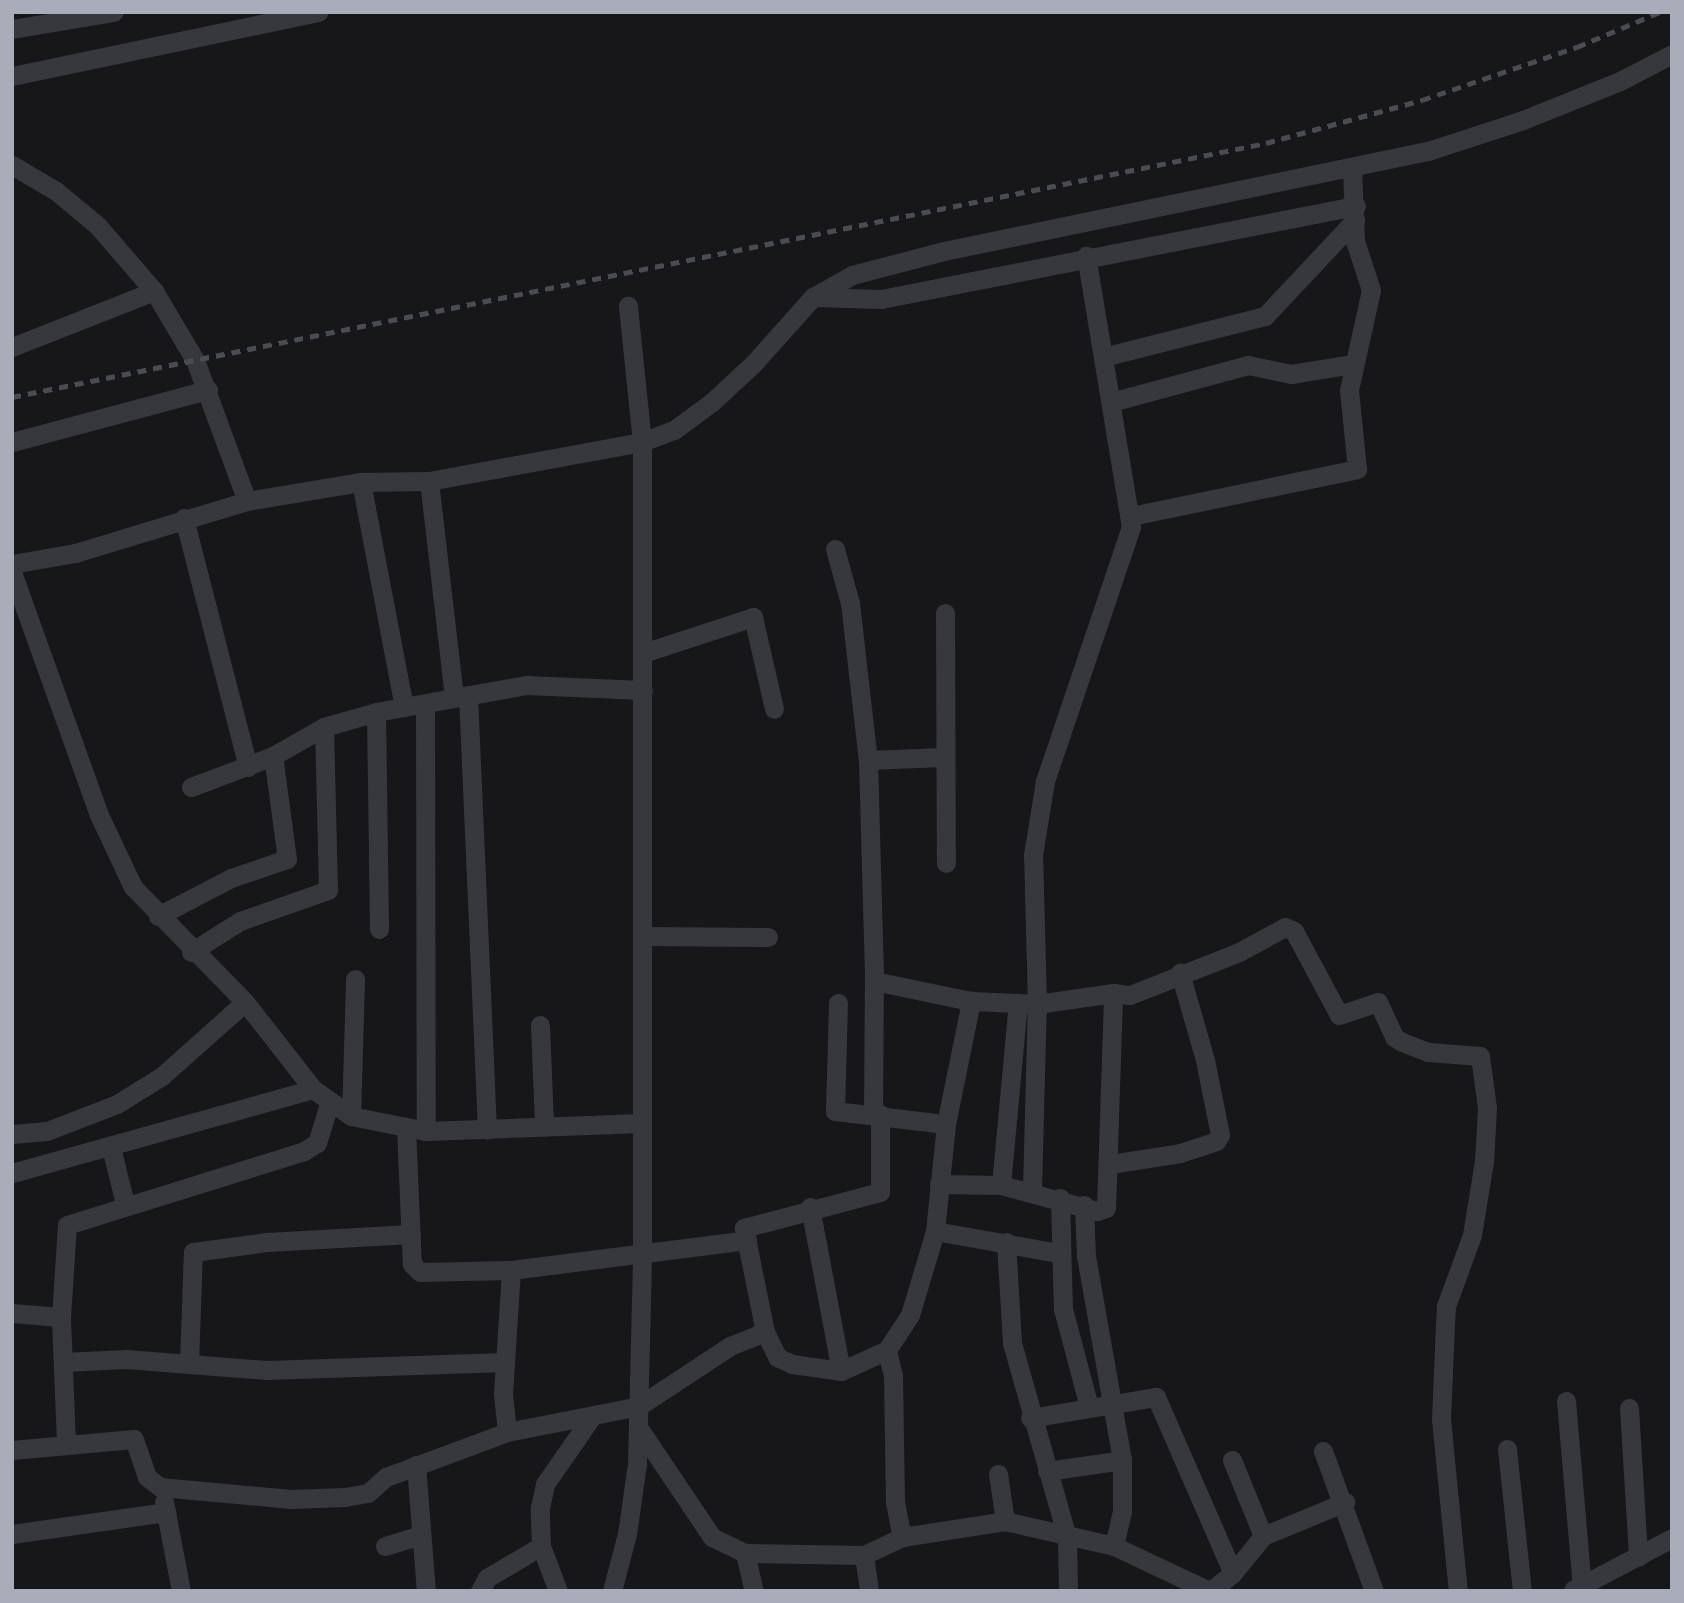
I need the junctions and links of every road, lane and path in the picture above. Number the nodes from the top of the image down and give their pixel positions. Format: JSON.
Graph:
{"nodes":[{"id":1,"x":114,"y":12,"type":"edge"},
{"id":2,"x":318,"y":12,"type":"edge"},
{"id":3,"x":12,"y":29,"type":"edge"},
{"id":4,"x":1672,"y":54,"type":"edge"},
{"id":5,"x":12,"y":76,"type":"edge"},
{"id":6,"x":12,"y":165,"type":"edge"},
{"id":7,"x":1352,"y":170,"type":"junction"},
{"id":8,"x":1356,"y":213,"type":"junction"},
{"id":9,"x":1086,"y":256,"type":"junction"},
{"id":10,"x":154,"y":291,"type":"junction"},
{"id":11,"x":813,"y":297,"type":"junction"},
{"id":12,"x":628,"y":306,"type":"dead end"},
{"id":13,"x":12,"y":348,"type":"edge"},
{"id":14,"x":1103,"y":357,"type":"junction"},
{"id":15,"x":1353,"y":365,"type":"junction"},
{"id":16,"x":208,"y":390,"type":"junction"},
{"id":17,"x":1111,"y":402,"type":"junction"},
{"id":18,"x":12,"y":442,"type":"edge"},
{"id":19,"x":642,"y":442,"type":"junction"},
{"id":20,"x":429,"y":481,"type":"junction"},
{"id":21,"x":361,"y":482,"type":"junction"},
{"id":22,"x":247,"y":501,"type":"junction"},
{"id":23,"x":1130,"y":516,"type":"junction"},
{"id":24,"x":184,"y":518,"type":"junction"},
{"id":25,"x":835,"y":548,"type":"dead end"},
{"id":26,"x":12,"y":564,"type":"edge"},
{"id":27,"x":12,"y":572,"type":"edge"},
{"id":28,"x":945,"y":613,"type":"dead end"},
{"id":29,"x":643,"y":653,"type":"junction"},
{"id":30,"x":643,"y":690,"type":"junction"},
{"id":31,"x":461,"y":697,"type":"junction"},
{"id":32,"x":425,"y":705,"type":"junction"},
{"id":33,"x":404,"y":707,"type":"junction"},
{"id":34,"x":774,"y":709,"type":"dead end"},
{"id":35,"x":376,"y":712,"type":"junction"},
{"id":36,"x":324,"y":727,"type":"junction"},
{"id":37,"x":273,"y":756,"type":"junction"},
{"id":38,"x":943,"y":757,"type":"junction"},
{"id":39,"x":868,"y":760,"type":"junction"},
{"id":40,"x":248,"y":767,"type":"junction"},
{"id":41,"x":191,"y":787,"type":"dead end"},
{"id":42,"x":946,"y":863,"type":"dead end"},
{"id":43,"x":158,"y":916,"type":"junction"},
{"id":44,"x":379,"y":929,"type":"dead end"},
{"id":45,"x":644,"y":936,"type":"junction"},
{"id":46,"x":768,"y":937,"type":"dead end"},
{"id":47,"x":191,"y":952,"type":"junction"},
{"id":48,"x":1180,"y":973,"type":"junction"},
{"id":49,"x":355,"y":979,"type":"dead end"},
{"id":50,"x":874,"y":981,"type":"junction"},
{"id":51,"x":1113,"y":993,"type":"junction"},
{"id":52,"x":971,"y":1000,"type":"junction"},
{"id":53,"x":245,"y":1002,"type":"junction"},
{"id":54,"x":838,"y":1003,"type":"dead end"},
{"id":55,"x":1027,"y":1004,"type":"junction"},
{"id":56,"x":540,"y":1025,"type":"dead end"},
{"id":57,"x":313,"y":1089,"type":"junction"},
{"id":58,"x":330,"y":1101,"type":"junction"},
{"id":59,"x":877,"y":1114,"type":"junction"},
{"id":60,"x":351,"y":1115,"type":"junction"},
{"id":61,"x":642,"y":1123,"type":"junction"},
{"id":62,"x":946,"y":1124,"type":"junction"},
{"id":63,"x":544,"y":1125,"type":"junction"},
{"id":64,"x":416,"y":1130,"type":"junction"},
{"id":65,"x":487,"y":1130,"type":"junction"},
{"id":66,"x":12,"y":1134,"type":"edge"},
{"id":67,"x":111,"y":1147,"type":"junction"},
{"id":68,"x":1110,"y":1164,"type":"junction"},
{"id":69,"x":12,"y":1173,"type":"edge"},
{"id":70,"x":939,"y":1184,"type":"junction"},
{"id":71,"x":1001,"y":1185,"type":"junction"},
{"id":72,"x":1032,"y":1190,"type":"junction"},
{"id":73,"x":1060,"y":1198,"type":"junction"},
{"id":74,"x":125,"y":1204,"type":"junction"},
{"id":75,"x":1084,"y":1205,"type":"junction"},
{"id":76,"x":810,"y":1207,"type":"junction"},
{"id":77,"x":935,"y":1231,"type":"junction"},
{"id":78,"x":411,"y":1234,"type":"junction"},
{"id":79,"x":747,"y":1240,"type":"junction"},
{"id":80,"x":1006,"y":1242,"type":"junction"},
{"id":81,"x":642,"y":1252,"type":"junction"},
{"id":82,"x":1059,"y":1252,"type":"junction"},
{"id":83,"x":511,"y":1270,"type":"junction"},
{"id":84,"x":12,"y":1313,"type":"edge"},
{"id":85,"x":61,"y":1317,"type":"junction"},
{"id":86,"x":765,"y":1332,"type":"junction"},
{"id":87,"x":887,"y":1350,"type":"junction"},
{"id":88,"x":63,"y":1362,"type":"junction"},
{"id":89,"x":505,"y":1362,"type":"junction"},
{"id":90,"x":189,"y":1364,"type":"junction"},
{"id":91,"x":841,"y":1371,"type":"junction"},
{"id":92,"x":1566,"y":1401,"type":"dead end"},
{"id":93,"x":1113,"y":1404,"type":"junction"},
{"id":94,"x":639,"y":1406,"type":"junction"},
{"id":95,"x":1089,"y":1407,"type":"junction"},
{"id":96,"x":1629,"y":1408,"type":"dead end"},
{"id":97,"x":593,"y":1415,"type":"junction"},
{"id":98,"x":1030,"y":1418,"type":"junction"},
{"id":99,"x":638,"y":1427,"type":"junction"},
{"id":100,"x":507,"y":1433,"type":"junction"},
{"id":101,"x":66,"y":1443,"type":"junction"},
{"id":102,"x":1507,"y":1449,"type":"dead end"},
{"id":103,"x":12,"y":1450,"type":"edge"},
{"id":104,"x":1323,"y":1451,"type":"dead end"},
{"id":105,"x":1122,"y":1460,"type":"junction"},
{"id":106,"x":1232,"y":1460,"type":"dead end"},
{"id":107,"x":416,"y":1465,"type":"junction"},
{"id":108,"x":1047,"y":1471,"type":"junction"},
{"id":109,"x":998,"y":1474,"type":"dead end"},
{"id":110,"x":160,"y":1488,"type":"junction"},
{"id":111,"x":1345,"y":1502,"type":"junction"},
{"id":112,"x":166,"y":1512,"type":"junction"},
{"id":113,"x":1005,"y":1521,"type":"junction"},
{"id":114,"x":12,"y":1534,"type":"edge"},
{"id":115,"x":421,"y":1535,"type":"junction"},
{"id":116,"x":1264,"y":1536,"type":"junction"},
{"id":117,"x":902,"y":1537,"type":"junction"},
{"id":118,"x":1066,"y":1537,"type":"junction"},
{"id":119,"x":1672,"y":1538,"type":"edge"},
{"id":120,"x":385,"y":1546,"type":"dead end"},
{"id":121,"x":541,"y":1546,"type":"junction"},
{"id":122,"x":1114,"y":1546,"type":"junction"},
{"id":123,"x":746,"y":1553,"type":"junction"},
{"id":124,"x":864,"y":1555,"type":"junction"},
{"id":125,"x":1638,"y":1557,"type":"junction"},
{"id":126,"x":1233,"y":1573,"type":"junction"},
{"id":127,"x":1068,"y":1587,"type":"dead end"},
{"id":128,"x":1577,"y":1588,"type":"edge"},
{"id":129,"x":181,"y":1591,"type":"edge"},
{"id":130,"x":426,"y":1591,"type":"edge"},
{"id":131,"x":480,"y":1591,"type":"edge"},
{"id":132,"x":558,"y":1591,"type":"edge"},
{"id":133,"x":612,"y":1591,"type":"edge"},
{"id":134,"x":754,"y":1591,"type":"edge"},
{"id":135,"x":869,"y":1591,"type":"edge"},
{"id":136,"x":1210,"y":1591,"type":"edge"},
{"id":137,"x":1374,"y":1591,"type":"edge"},
{"id":138,"x":1458,"y":1591,"type":"edge"},
{"id":139,"x":1522,"y":1591,"type":"edge"}],
"edges":[{"from":1,"to":3,"type":"street"},
{"from":2,"to":5,"type":"street"},
{"from":4,"to":7,"type":"street"},
{"from":6,"to":10,"type":"street"},
{"from":7,"to":8,"type":"street"},
{"from":7,"to":11,"type":"street"},
{"from":8,"to":9,"type":"street"},
{"from":8,"to":14,"type":"street"},
{"from":8,"to":15,"type":"street"},
{"from":9,"to":11,"type":"street"},
{"from":9,"to":14,"type":"street"},
{"from":10,"to":13,"type":"street"},
{"from":10,"to":16,"type":"street"},
{"from":11,"to":19,"type":"street"},
{"from":12,"to":19,"type":"street"},
{"from":14,"to":17,"type":"street"},
{"from":15,"to":17,"type":"street"},
{"from":15,"to":23,"type":"street"},
{"from":16,"to":18,"type":"street"},
{"from":16,"to":22,"type":"street"},
{"from":17,"to":23,"type":"street"},
{"from":19,"to":20,"type":"street"},
{"from":19,"to":29,"type":"street"},
{"from":20,"to":21,"type":"street"},
{"from":20,"to":31,"type":"street"},
{"from":21,"to":22,"type":"street"},
{"from":21,"to":33,"type":"street"},
{"from":22,"to":24,"type":"street"},
{"from":23,"to":55,"type":"street"},
{"from":24,"to":26,"type":"street"},
{"from":24,"to":40,"type":"street"},
{"from":25,"to":39,"type":"street"},
{"from":27,"to":43,"type":"street"},
{"from":28,"to":38,"type":"street"},
{"from":29,"to":30,"type":"street"},
{"from":29,"to":34,"type":"street"},
{"from":30,"to":31,"type":"street"},
{"from":30,"to":45,"type":"street"},
{"from":31,"to":32,"type":"street"},
{"from":31,"to":65,"type":"street"},
{"from":32,"to":33,"type":"street"},
{"from":32,"to":64,"type":"street"},
{"from":33,"to":35,"type":"street"},
{"from":35,"to":36,"type":"street"},
{"from":35,"to":44,"type":"street"},
{"from":36,"to":37,"type":"street"},
{"from":36,"to":47,"type":"street"},
{"from":37,"to":40,"type":"street"},
{"from":37,"to":43,"type":"street"},
{"from":38,"to":39,"type":"street"},
{"from":38,"to":42,"type":"street"},
{"from":39,"to":50,"type":"street"},
{"from":40,"to":41,"type":"street"},
{"from":43,"to":47,"type":"street"},
{"from":45,"to":46,"type":"street"},
{"from":45,"to":61,"type":"street"},
{"from":47,"to":53,"type":"street"},
{"from":48,"to":51,"type":"street"},
{"from":48,"to":68,"type":"street"},
{"from":48,"to":138,"type":"street"},
{"from":49,"to":60,"type":"street"},
{"from":50,"to":52,"type":"street"},
{"from":50,"to":59,"type":"street"},
{"from":51,"to":55,"type":"street"},
{"from":51,"to":68,"type":"street"},
{"from":52,"to":55,"type":"street"},
{"from":52,"to":62,"type":"street"},
{"from":53,"to":57,"type":"street"},
{"from":53,"to":66,"type":"street"},
{"from":54,"to":59,"type":"street"},
{"from":55,"to":71,"type":"street"},
{"from":55,"to":72,"type":"street"},
{"from":56,"to":63,"type":"street"},
{"from":57,"to":58,"type":"street"},
{"from":57,"to":67,"type":"street"},
{"from":58,"to":60,"type":"street"},
{"from":58,"to":74,"type":"street"},
{"from":59,"to":62,"type":"street"},
{"from":59,"to":76,"type":"street"},
{"from":60,"to":64,"type":"street"},
{"from":61,"to":63,"type":"street"},
{"from":61,"to":81,"type":"street"},
{"from":62,"to":70,"type":"street"},
{"from":63,"to":65,"type":"street"},
{"from":64,"to":65,"type":"street"},
{"from":64,"to":78,"type":"street"},
{"from":67,"to":69,"type":"street"},
{"from":67,"to":74,"type":"street"},
{"from":68,"to":75,"type":"street"},
{"from":70,"to":71,"type":"street"},
{"from":70,"to":77,"type":"street"},
{"from":71,"to":72,"type":"street"},
{"from":72,"to":73,"type":"street"},
{"from":73,"to":75,"type":"street"},
{"from":73,"to":82,"type":"street"},
{"from":74,"to":85,"type":"street"},
{"from":75,"to":93,"type":"street"},
{"from":76,"to":79,"type":"street"},
{"from":76,"to":91,"type":"street"},
{"from":77,"to":80,"type":"street"},
{"from":77,"to":87,"type":"street"},
{"from":78,"to":83,"type":"street"},
{"from":78,"to":90,"type":"street"},
{"from":79,"to":81,"type":"street"},
{"from":79,"to":86,"type":"street"},
{"from":80,"to":82,"type":"street"},
{"from":80,"to":98,"type":"street"},
{"from":81,"to":83,"type":"street"},
{"from":81,"to":94,"type":"street"},
{"from":82,"to":95,"type":"street"},
{"from":83,"to":89,"type":"street"},
{"from":84,"to":85,"type":"street"},
{"from":85,"to":88,"type":"street"},
{"from":86,"to":91,"type":"street"},
{"from":86,"to":94,"type":"street"},
{"from":87,"to":91,"type":"street"},
{"from":87,"to":117,"type":"street"},
{"from":88,"to":90,"type":"street"},
{"from":88,"to":101,"type":"street"},
{"from":89,"to":90,"type":"street"},
{"from":89,"to":100,"type":"street"},
{"from":92,"to":128,"type":"street"},
{"from":93,"to":95,"type":"street"},
{"from":93,"to":105,"type":"street"},
{"from":93,"to":126,"type":"street"},
{"from":94,"to":97,"type":"street"},
{"from":94,"to":99,"type":"street"},
{"from":95,"to":98,"type":"street"},
{"from":96,"to":125,"type":"street"},
{"from":97,"to":100,"type":"street"},
{"from":97,"to":121,"type":"street"},
{"from":98,"to":108,"type":"street"},
{"from":99,"to":123,"type":"street"},
{"from":99,"to":133,"type":"street"},
{"from":100,"to":107,"type":"street"},
{"from":101,"to":103,"type":"street"},
{"from":101,"to":110,"type":"street"},
{"from":102,"to":139,"type":"street"},
{"from":104,"to":111,"type":"street"},
{"from":105,"to":108,"type":"street"},
{"from":105,"to":122,"type":"street"},
{"from":106,"to":116,"type":"street"},
{"from":107,"to":110,"type":"street"},
{"from":107,"to":115,"type":"street"},
{"from":108,"to":118,"type":"street"},
{"from":109,"to":113,"type":"street"},
{"from":110,"to":112,"type":"street"},
{"from":111,"to":116,"type":"street"},
{"from":111,"to":137,"type":"street"},
{"from":112,"to":114,"type":"street"},
{"from":112,"to":129,"type":"street"},
{"from":113,"to":117,"type":"street"},
{"from":113,"to":118,"type":"street"},
{"from":115,"to":120,"type":"street"},
{"from":115,"to":130,"type":"street"},
{"from":116,"to":126,"type":"street"},
{"from":117,"to":124,"type":"street"},
{"from":118,"to":122,"type":"street"},
{"from":118,"to":127,"type":"street"},
{"from":119,"to":125,"type":"street"},
{"from":121,"to":131,"type":"street"},
{"from":121,"to":132,"type":"street"},
{"from":122,"to":136,"type":"street"},
{"from":123,"to":124,"type":"street"},
{"from":123,"to":134,"type":"street"},
{"from":124,"to":135,"type":"street"},
{"from":125,"to":128,"type":"street"},
{"from":126,"to":136,"type":"street"}]}
